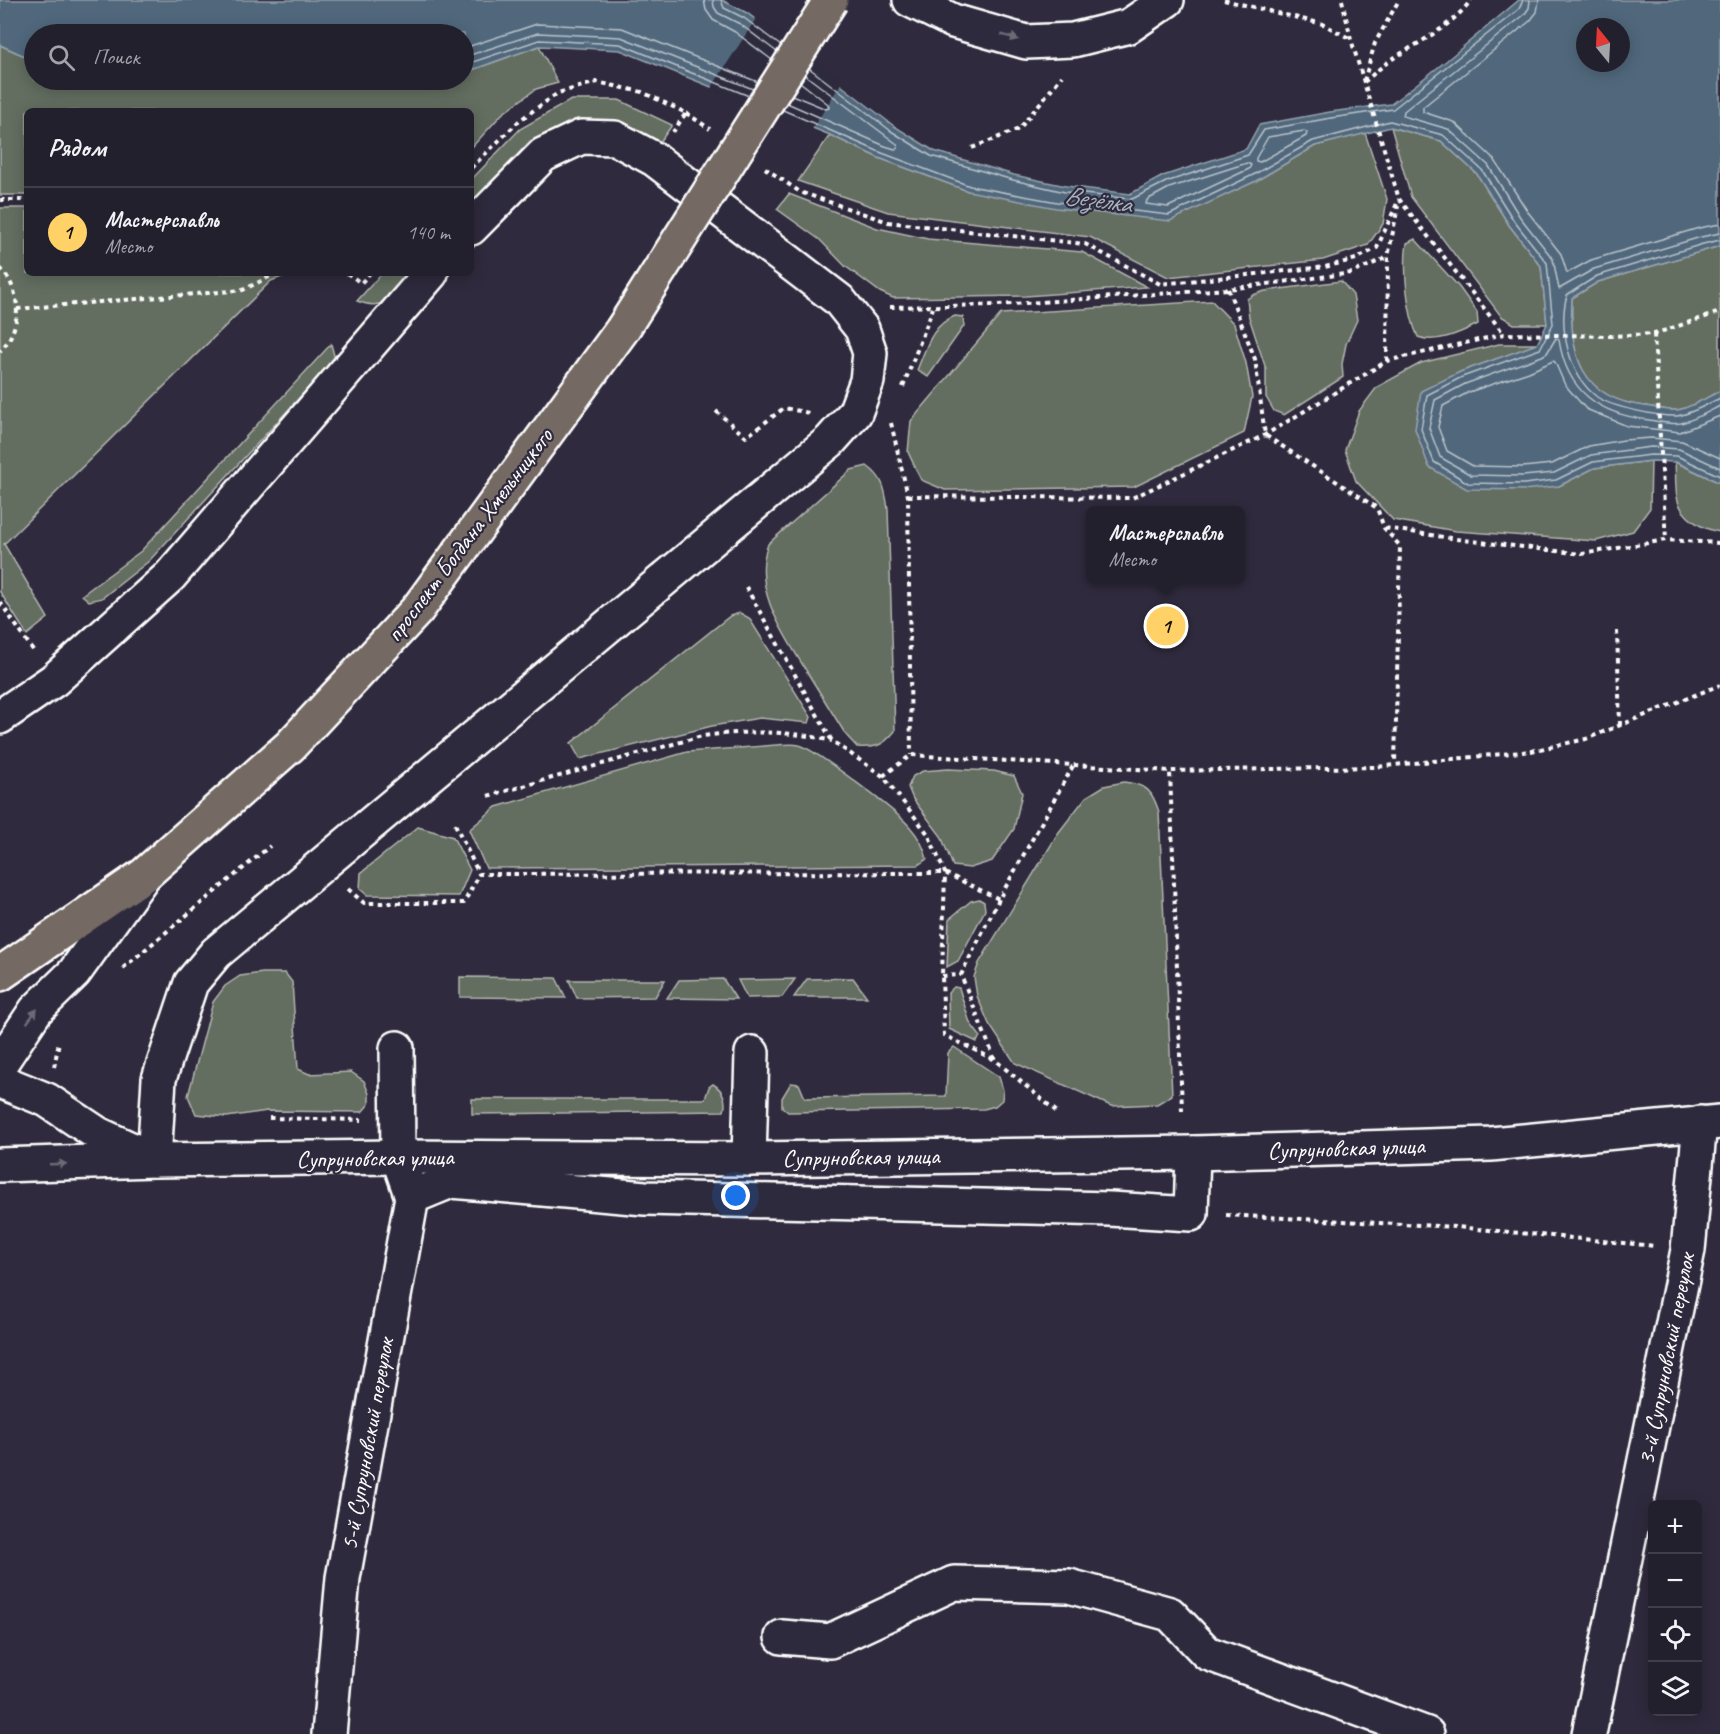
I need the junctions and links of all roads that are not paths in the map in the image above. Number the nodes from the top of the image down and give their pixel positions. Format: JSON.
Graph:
{"nodes":[{"id":1,"x":831,"y":0,"type":"edge"},
{"id":2,"x":910,"y":0,"type":"edge"},
{"id":3,"x":1167,"y":0,"type":"edge"},
{"id":4,"x":956,"y":11,"type":"edge"},
{"id":5,"x":474,"y":225,"type":"edge"},
{"id":6,"x":428,"y":276,"type":"edge"},
{"id":7,"x":0,"y":717,"type":"edge"},
{"id":8,"x":144,"y":875,"type":"junction"},
{"id":9,"x":0,"y":974,"type":"edge"},
{"id":10,"x":396,"y":1048,"type":"dead end"},
{"id":11,"x":752,"y":1053,"type":"dead end"},
{"id":12,"x":0,"y":1064,"type":"edge"},
{"id":13,"x":0,"y":1081,"type":"edge"},
{"id":14,"x":1710,"y":1123,"type":"edge"},
{"id":15,"x":1193,"y":1153,"type":"junction"},
{"id":16,"x":398,"y":1157,"type":"junction"},
{"id":17,"x":749,"y":1159,"type":"junction"},
{"id":18,"x":154,"y":1160,"type":"junction"},
{"id":19,"x":0,"y":1166,"type":"edge"},
{"id":20,"x":412,"y":1197,"type":"junction"},
{"id":21,"x":782,"y":1637,"type":"dead end"},
{"id":22,"x":329,"y":1734,"type":"edge"},
{"id":23,"x":1427,"y":1734,"type":"edge"},
{"id":24,"x":1590,"y":1734,"type":"edge"}],
"edges":[{"from":1,"to":8,"type":"main road","name":"проспект Богдана Хмельницкого","bridge":true},
{"from":2,"to":4,"type":"street"},
{"from":4,"to":3,"type":"street","one_way":true},
{"from":5,"to":18,"type":"street"},
{"from":6,"to":7,"type":"street"},
{"from":8,"to":9,"type":"main road","name":"проспект Богдана Хмельницкого"},
{"from":12,"to":8,"type":"street","one_way":true},
{"from":10,"to":16,"type":"street","name":"5-й Супруновский переулок"},
{"from":11,"to":17,"type":"street"},
{"from":13,"to":18,"type":"street"},
{"from":14,"to":15,"type":"street","name":"Супруновская улица"},
{"from":14,"to":24,"type":"street","name":"3-й Супруновский переулок"},
{"from":15,"to":17,"type":"street","name":"Супруновская улица"},
{"from":15,"to":20,"type":"street"},
{"from":16,"to":17,"type":"street","name":"Супруновская улица"},
{"from":16,"to":18,"type":"street","name":"Супруновская улица"},
{"from":16,"to":20,"type":"street","name":"5-й Супруновский переулок"},
{"from":19,"to":18,"type":"street","name":"Супруновская улица","one_way":true},
{"from":20,"to":22,"type":"street","name":"5-й Супруновский переулок"},
{"from":21,"to":23,"type":"street"}]}
